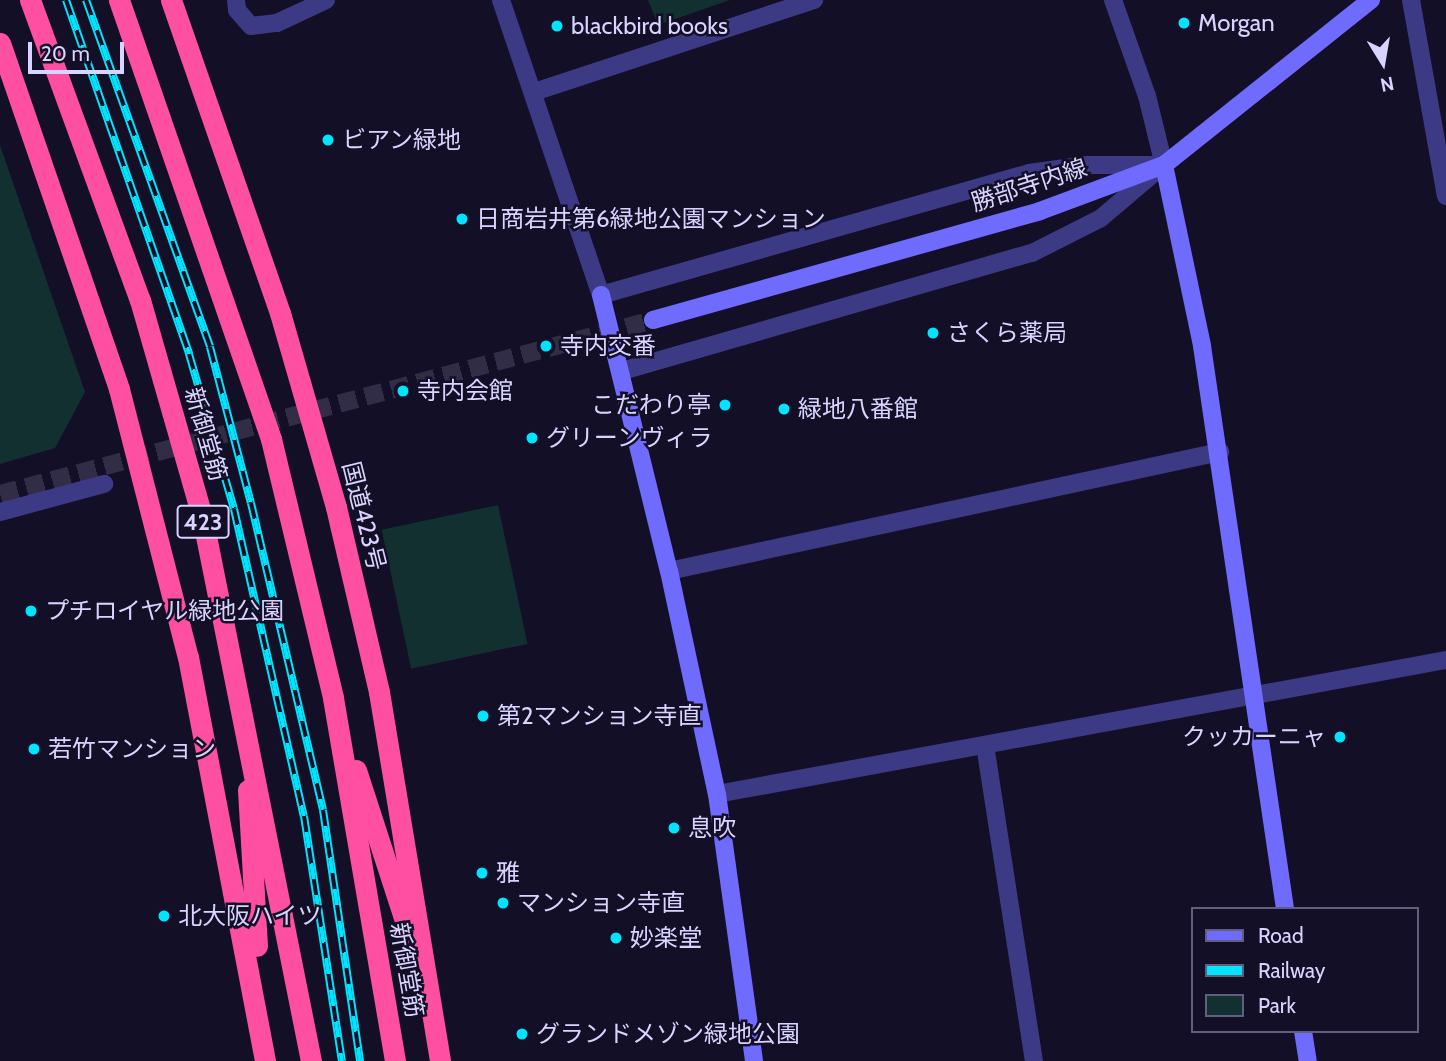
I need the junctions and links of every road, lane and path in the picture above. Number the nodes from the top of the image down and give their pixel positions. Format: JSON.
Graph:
{"nodes":[{"id":1,"x":30,"y":0,"type":"edge"},
{"id":2,"x":119,"y":0,"type":"edge"},
{"id":3,"x":171,"y":0,"type":"edge"},
{"id":4,"x":236,"y":0,"type":"edge"},
{"id":5,"x":326,"y":0,"type":"edge"},
{"id":6,"x":500,"y":0,"type":"edge"},
{"id":7,"x":814,"y":0,"type":"edge"},
{"id":8,"x":1113,"y":0,"type":"edge"},
{"id":9,"x":1371,"y":0,"type":"edge"},
{"id":10,"x":1411,"y":0,"type":"edge"},
{"id":11,"x":0,"y":43,"type":"edge"},
{"id":12,"x":534,"y":92,"type":"junction"},
{"id":13,"x":1443,"y":156,"type":"edge"},
{"id":14,"x":1164,"y":165,"type":"junction"},
{"id":15,"x":1446,"y":196,"type":"edge"},
{"id":16,"x":601,"y":295,"type":"junction"},
{"id":17,"x":653,"y":320,"type":"tunnel mouth"},
{"id":18,"x":622,"y":372,"type":"junction"},
{"id":19,"x":1220,"y":453,"type":"junction"},
{"id":20,"x":104,"y":484,"type":"dead end"},
{"id":21,"x":0,"y":512,"type":"edge"},
{"id":22,"x":670,"y":571,"type":"junction"},
{"id":23,"x":1446,"y":660,"type":"edge"},
{"id":24,"x":1254,"y":695,"type":"junction"},
{"id":25,"x":333,"y":698,"type":"junction"},
{"id":26,"x":244,"y":715,"type":"junction"},
{"id":27,"x":985,"y":745,"type":"junction"},
{"id":28,"x":717,"y":794,"type":"junction"},
{"id":29,"x":1285,"y":907,"type":"edge"},
{"id":30,"x":434,"y":1008,"type":"junction"},
{"id":31,"x":261,"y":1025,"type":"junction"},
{"id":32,"x":1303,"y":1033,"type":"edge"},
{"id":33,"x":265,"y":1061,"type":"edge"},
{"id":34,"x":311,"y":1061,"type":"edge"},
{"id":35,"x":395,"y":1061,"type":"edge"},
{"id":36,"x":440,"y":1061,"type":"edge"},
{"id":37,"x":754,"y":1061,"type":"edge"},
{"id":38,"x":1034,"y":1061,"type":"edge"},
{"id":39,"x":1308,"y":1061,"type":"edge"}],
"edges":[{"from":1,"to":26,"type":"highway","name":"新御堂筋","number":"423"},
{"from":2,"to":25,"type":"highway","name":"新御堂筋"},
{"from":3,"to":30,"type":"highway","name":"国道423号"},
{"from":4,"to":5,"type":"street"},
{"from":6,"to":12,"type":"street"},
{"from":7,"to":12,"type":"street"},
{"from":8,"to":14,"type":"street"},
{"from":9,"to":14,"type":"street","name":"勝部寺内線"},
{"from":10,"to":13,"type":"street"},
{"from":11,"to":31,"type":"highway","number":"423"},
{"from":12,"to":16,"type":"street"},
{"from":13,"to":15,"type":"street"},
{"from":14,"to":16,"type":"street"},
{"from":14,"to":17,"type":"street","name":"勝部寺内線"},
{"from":14,"to":18,"type":"street"},
{"from":14,"to":19,"type":"street"},
{"from":16,"to":18,"type":"street"},
{"from":18,"to":22,"type":"street"},
{"from":19,"to":22,"type":"street"},
{"from":19,"to":24,"type":"street"},
{"from":20,"to":21,"type":"street"},
{"from":22,"to":28,"type":"street"},
{"from":23,"to":24,"type":"street"},
{"from":24,"to":27,"type":"street"},
{"from":24,"to":29,"type":"street"},
{"from":25,"to":30,"type":"highway"},
{"from":25,"to":35,"type":"highway","name":"新御堂筋"},
{"from":26,"to":31,"type":"highway"},
{"from":26,"to":34,"type":"highway","name":"新御堂筋","number":"423"},
{"from":27,"to":28,"type":"street"},
{"from":27,"to":38,"type":"street"},
{"from":28,"to":37,"type":"street"},
{"from":30,"to":36,"type":"highway","name":"国道423号"},
{"from":31,"to":33,"type":"highway","number":"423"},
{"from":32,"to":39,"type":"street"}]}
